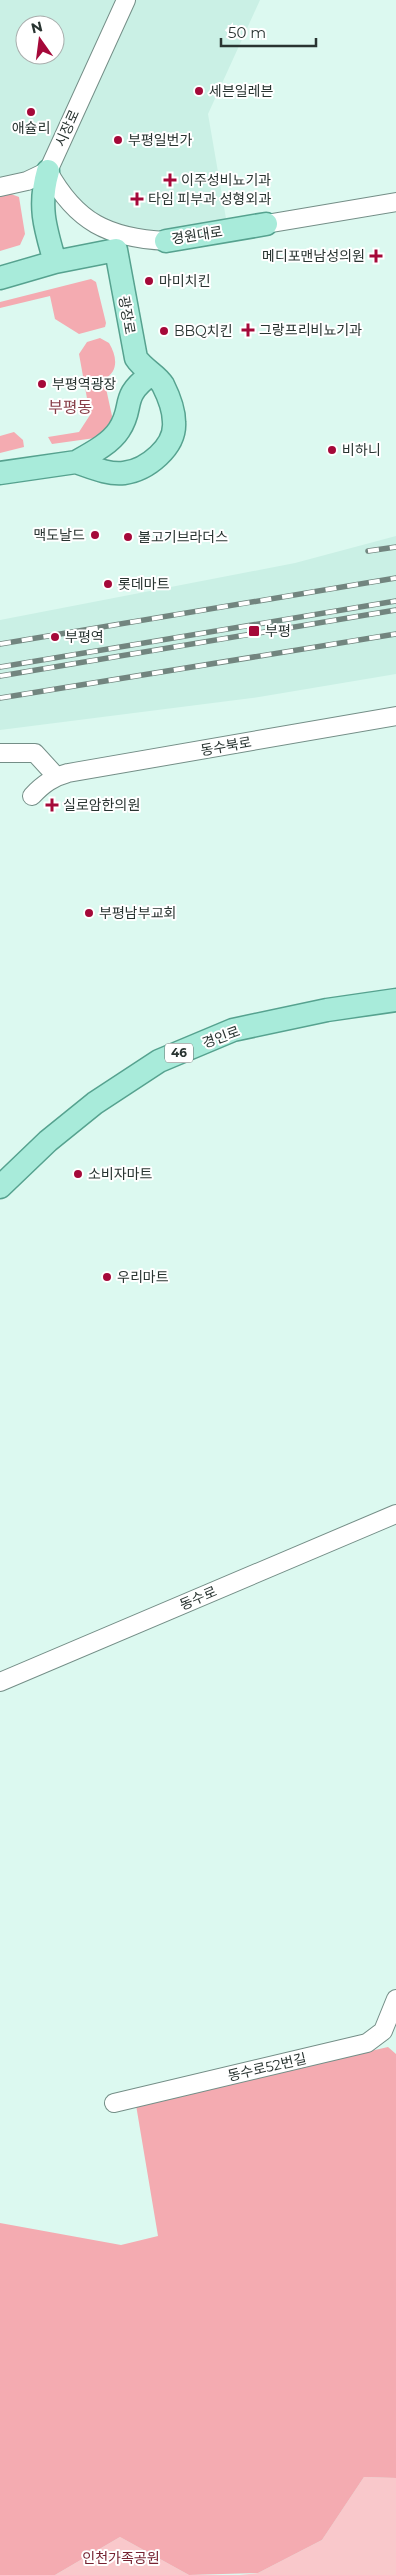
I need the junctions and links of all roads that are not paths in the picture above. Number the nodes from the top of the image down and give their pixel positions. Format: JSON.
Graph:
{"nodes":[{"id":1,"x":126,"y":0,"type":"edge"},
{"id":2,"x":48,"y":171,"type":"junction"},
{"id":3,"x":0,"y":187,"type":"edge"},
{"id":4,"x":396,"y":202,"type":"edge"},
{"id":5,"x":266,"y":224,"type":"joint"},
{"id":6,"x":166,"y":241,"type":"junction"},
{"id":7,"x":116,"y":250,"type":"junction"},
{"id":8,"x":55,"y":262,"type":"junction"},
{"id":9,"x":0,"y":278,"type":"edge"},
{"id":10,"x":150,"y":374,"type":"junction"},
{"id":11,"x":76,"y":462,"type":"junction"},
{"id":12,"x":0,"y":473,"type":"edge"},
{"id":13,"x":396,"y":716,"type":"edge"},
{"id":14,"x":0,"y":753,"type":"edge"},
{"id":15,"x":56,"y":776,"type":"junction"},
{"id":16,"x":32,"y":796,"type":"dead end"},
{"id":17,"x":396,"y":1000,"type":"edge"},
{"id":18,"x":0,"y":1186,"type":"edge"},
{"id":19,"x":396,"y":1514,"type":"edge"},
{"id":20,"x":0,"y":1682,"type":"edge"},
{"id":21,"x":396,"y":1999,"type":"edge"},
{"id":22,"x":114,"y":2103,"type":"dead end"}],
"edges":[{"from":1,"to":2,"type":"street","name":"시장로"},
{"from":2,"to":3,"type":"street"},
{"from":2,"to":6,"type":"street"},
{"from":2,"to":8,"type":"main road","name":"시장로"},
{"from":4,"to":5,"type":"street","name":"경원대로"},
{"from":5,"to":6,"type":"main road","name":"경원대로"},
{"from":6,"to":7,"type":"street","name":"경원대로"},
{"from":7,"to":8,"type":"main road","name":"경원대로"},
{"from":7,"to":10,"type":"main road","name":"광장로"},
{"from":8,"to":9,"type":"main road","name":"경원대로"},
{"from":10,"to":11,"type":"main road","name":"광장로"},
{"from":10,"to":11,"type":"main road","name":"광장로"},
{"from":11,"to":12,"type":"main road","name":"광장로"},
{"from":13,"to":15,"type":"street","name":"동수북로"},
{"from":14,"to":15,"type":"street"},
{"from":15,"to":16,"type":"street","name":"동수북로"},
{"from":17,"to":18,"type":"main road","name":"경인로","number":"46"},
{"from":19,"to":20,"type":"street","name":"동수로"},
{"from":21,"to":22,"type":"street","name":"동수로52번길"}]}
